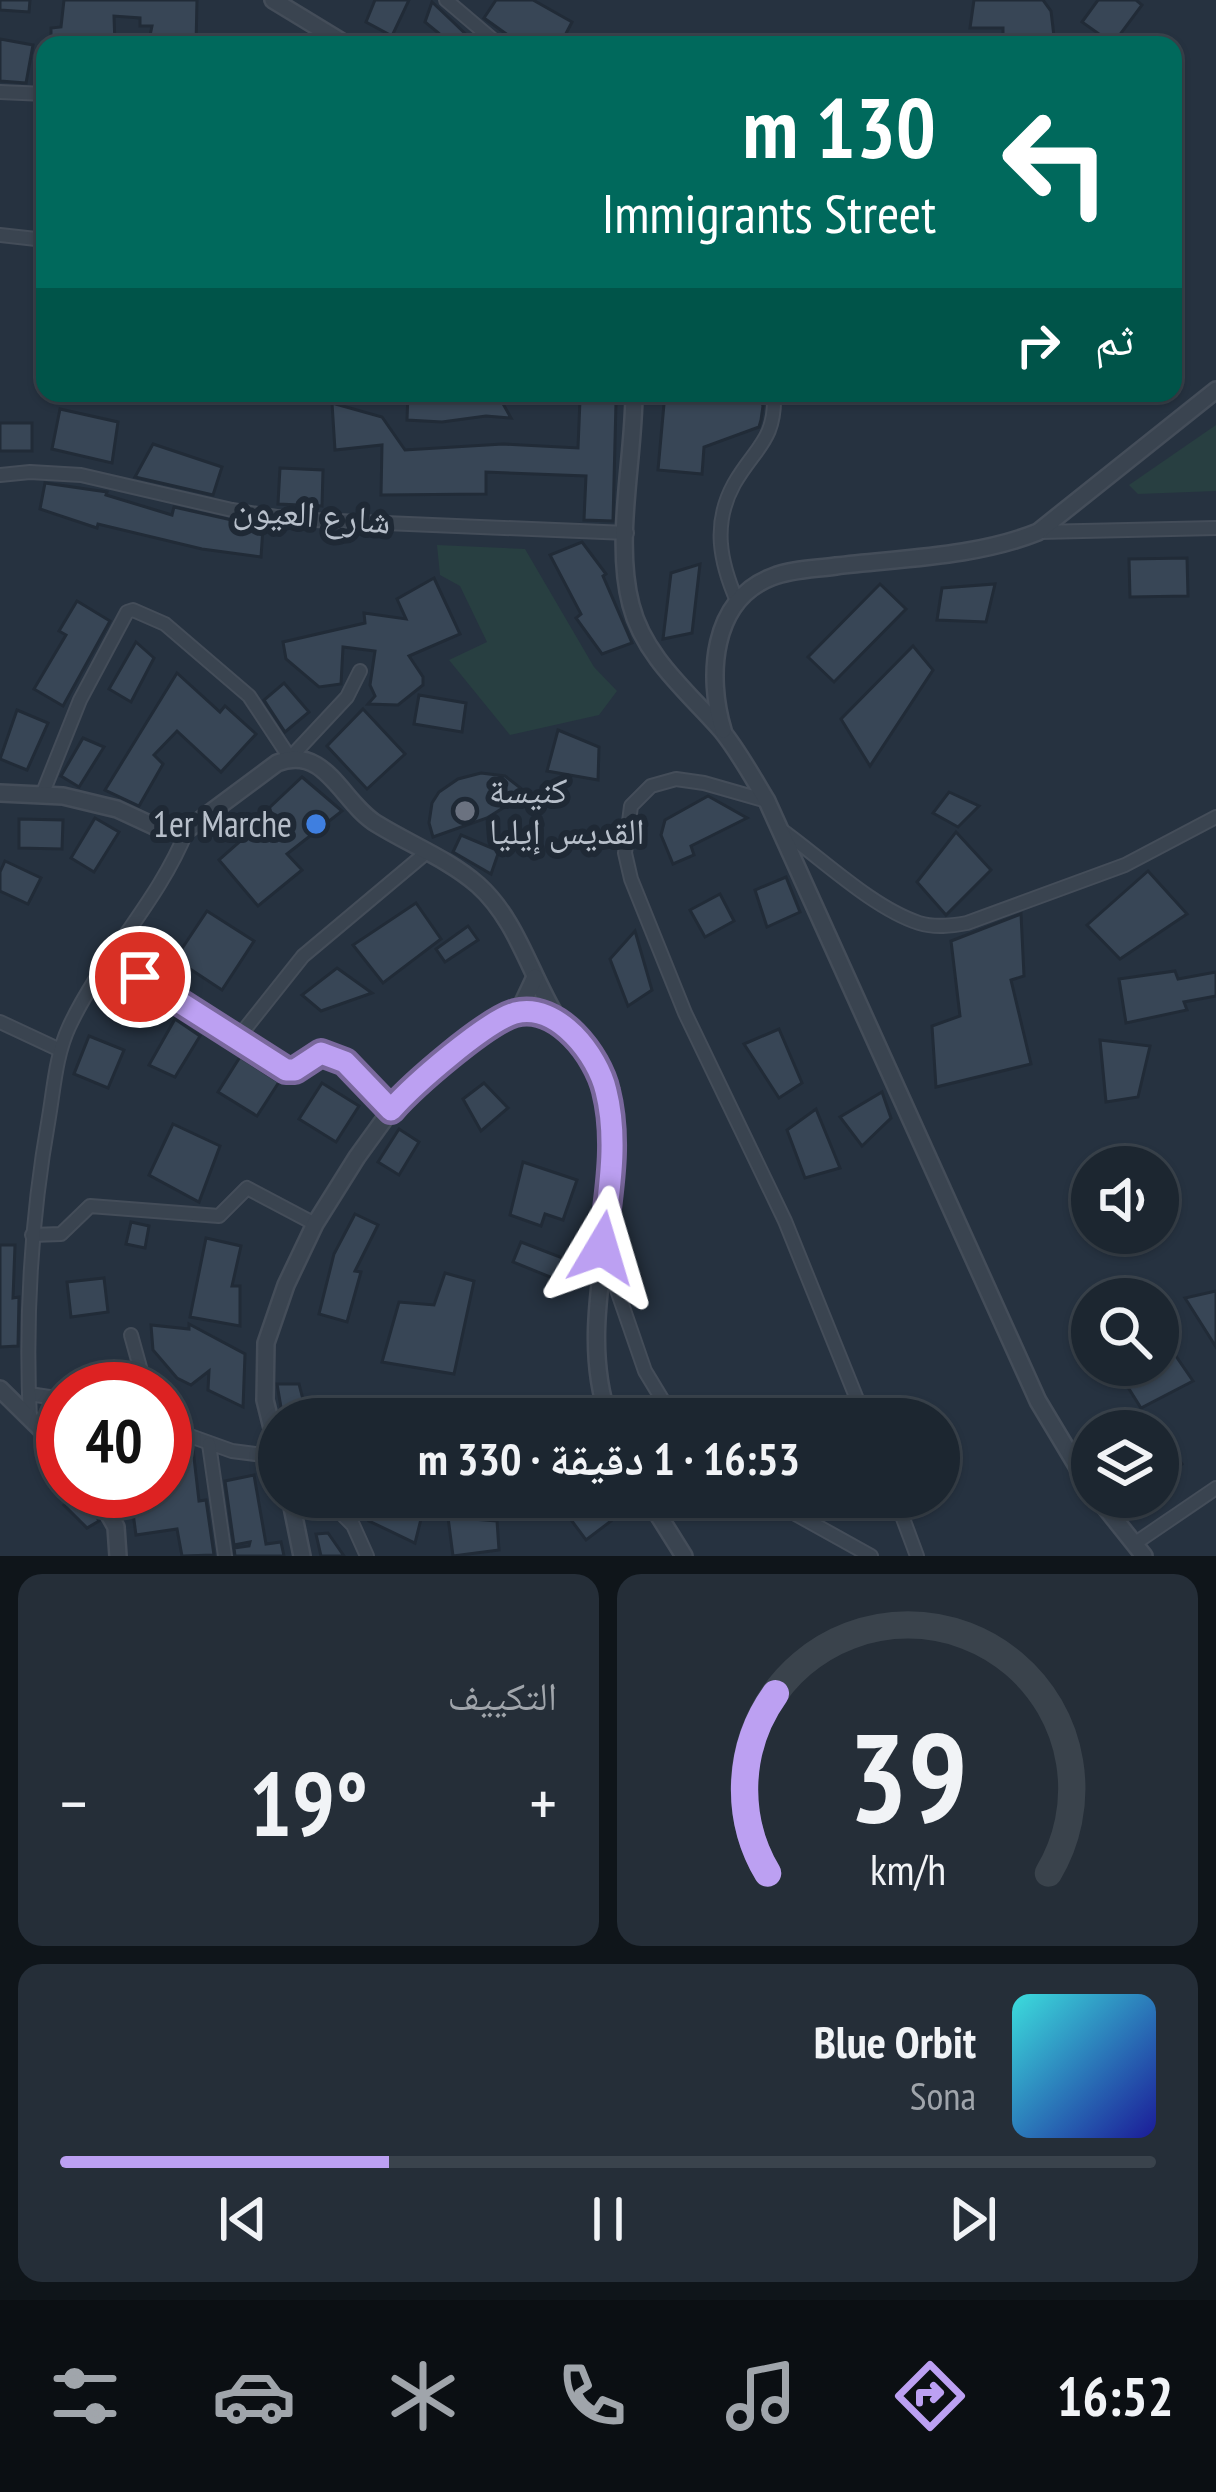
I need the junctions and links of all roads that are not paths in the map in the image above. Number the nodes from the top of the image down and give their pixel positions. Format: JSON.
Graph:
{"nodes":[{"id":1,"x":273,"y":0,"type":"edge"},
{"id":2,"x":446,"y":0,"type":"edge"},
{"id":3,"x":332,"y":36,"type":"edge"},
{"id":4,"x":488,"y":36,"type":"edge"},
{"id":5,"x":0,"y":92,"type":"edge"},
{"id":6,"x":36,"y":94,"type":"edge"},
{"id":7,"x":0,"y":235,"type":"edge"},
{"id":8,"x":36,"y":239,"type":"edge"},
{"id":9,"x":1216,"y":390,"type":"edge"},
{"id":10,"x":634,"y":402,"type":"edge"},
{"id":11,"x":774,"y":402,"type":"edge"},
{"id":12,"x":0,"y":475,"type":"edge"},
{"id":13,"x":1216,"y":528,"type":"edge"},
{"id":14,"x":1038,"y":532,"type":"junction"},
{"id":15,"x":627,"y":533,"type":"junction"},
{"id":16,"x":737,"y":601,"type":"junction"},
{"id":17,"x":360,"y":671,"type":"dead end"},
{"id":18,"x":723,"y":733,"type":"junction"},
{"id":19,"x":290,"y":758,"type":"junction"},
{"id":20,"x":0,"y":793,"type":"edge"},
{"id":21,"x":42,"y":795,"type":"junction"},
{"id":22,"x":767,"y":801,"type":"junction"},
{"id":23,"x":1216,"y":817,"type":"edge"},
{"id":24,"x":187,"y":830,"type":"junction"},
{"id":25,"x":782,"y":830,"type":"junction"},
{"id":26,"x":427,"y":852,"type":"junction"},
{"id":27,"x":108,"y":956,"type":"junction"},
{"id":28,"x":535,"y":977,"type":"junction"},
{"id":29,"x":514,"y":1013,"type":"junction"},
{"id":30,"x":0,"y":1022,"type":"edge"},
{"id":31,"x":561,"y":1024,"type":"junction"},
{"id":32,"x":237,"y":1039,"type":"junction"},
{"id":33,"x":61,"y":1050,"type":"junction"},
{"id":34,"x":391,"y":1110,"type":"junction"},
{"id":35,"x":316,"y":1224,"type":"junction"},
{"id":36,"x":32,"y":1234,"type":"junction"},
{"id":37,"x":602,"y":1248,"type":"junction"},
{"id":38,"x":131,"y":1335,"type":"dead end"},
{"id":39,"x":138,"y":1362,"type":"edge"},
{"id":40,"x":0,"y":1389,"type":"edge"},
{"id":41,"x":29,"y":1394,"type":"junction"},
{"id":42,"x":36,"y":1395,"type":"edge"},
{"id":43,"x":266,"y":1398,"type":"edge"},
{"id":44,"x":601,"y":1398,"type":"edge"},
{"id":45,"x":661,"y":1398,"type":"edge"},
{"id":46,"x":856,"y":1398,"type":"edge"},
{"id":47,"x":31,"y":1420,"type":"junction"},
{"id":48,"x":36,"y":1425,"type":"edge"},
{"id":49,"x":192,"y":1437,"type":"edge"},
{"id":50,"x":209,"y":1444,"type":"junction"},
{"id":51,"x":258,"y":1452,"type":"edge"},
{"id":52,"x":1071,"y":1456,"type":"edge"},
{"id":53,"x":1216,"y":1488,"type":"edge"},
{"id":54,"x":111,"y":1518,"type":"edge"},
{"id":55,"x":294,"y":1518,"type":"edge"},
{"id":56,"x":345,"y":1518,"type":"edge"},
{"id":57,"x":660,"y":1518,"type":"edge"},
{"id":58,"x":803,"y":1518,"type":"edge"},
{"id":59,"x":903,"y":1518,"type":"edge"},
{"id":60,"x":1113,"y":1518,"type":"edge"},
{"id":61,"x":1139,"y":1550,"type":"edge"},
{"id":62,"x":118,"y":1556,"type":"edge"},
{"id":63,"x":225,"y":1556,"type":"edge"},
{"id":64,"x":302,"y":1556,"type":"edge"},
{"id":65,"x":367,"y":1556,"type":"edge"},
{"id":66,"x":684,"y":1556,"type":"edge"},
{"id":67,"x":872,"y":1556,"type":"edge"},
{"id":68,"x":917,"y":1556,"type":"edge"}],
"edges":[{"from":1,"to":3,"type":"street"},
{"from":2,"to":4,"type":"street"},
{"from":5,"to":6,"type":"street"},
{"from":7,"to":8,"type":"street"},
{"from":9,"to":14,"type":"street"},
{"from":10,"to":15,"type":"street"},
{"from":11,"to":16,"type":"street"},
{"from":12,"to":15,"type":"street","name":"شارع العيون"},
{"from":13,"to":14,"type":"street"},
{"from":14,"to":16,"type":"street"},
{"from":15,"to":18,"type":"street"},
{"from":16,"to":18,"type":"street"},
{"from":17,"to":19,"type":"street"},
{"from":18,"to":22,"type":"street"},
{"from":19,"to":21,"type":"street"},
{"from":19,"to":24,"type":"street"},
{"from":19,"to":26,"type":"street"},
{"from":20,"to":21,"type":"street"},
{"from":21,"to":24,"type":"street"},
{"from":22,"to":25,"type":"street"},
{"from":22,"to":46,"type":"street"},
{"from":23,"to":25,"type":"street"},
{"from":24,"to":27,"type":"street"},
{"from":25,"to":52,"type":"street"},
{"from":26,"to":28,"type":"street"},
{"from":26,"to":32,"type":"street"},
{"from":27,"to":32,"type":"street"},
{"from":27,"to":33,"type":"street"},
{"from":28,"to":29,"type":"street"},
{"from":28,"to":31,"type":"street"},
{"from":29,"to":31,"type":"street"},
{"from":29,"to":34,"type":"street"},
{"from":30,"to":33,"type":"street"},
{"from":31,"to":37,"type":"street"},
{"from":32,"to":34,"type":"street"},
{"from":33,"to":36,"type":"street"},
{"from":34,"to":35,"type":"street"},
{"from":35,"to":36,"type":"street"},
{"from":35,"to":43,"type":"street"},
{"from":36,"to":41,"type":"street"},
{"from":37,"to":44,"type":"street"},
{"from":37,"to":45,"type":"street"},
{"from":38,"to":39,"type":"street"},
{"from":40,"to":47,"type":"street"},
{"from":41,"to":42,"type":"street"},
{"from":41,"to":47,"type":"street"},
{"from":47,"to":48,"type":"street"},
{"from":49,"to":50,"type":"street"},
{"from":50,"to":51,"type":"street"},
{"from":50,"to":63,"type":"street"},
{"from":53,"to":61,"type":"street"},
{"from":54,"to":62,"type":"street"},
{"from":55,"to":64,"type":"street"},
{"from":56,"to":65,"type":"street"},
{"from":57,"to":66,"type":"street"},
{"from":58,"to":67,"type":"street"},
{"from":59,"to":68,"type":"street"},
{"from":60,"to":61,"type":"street"}]}
